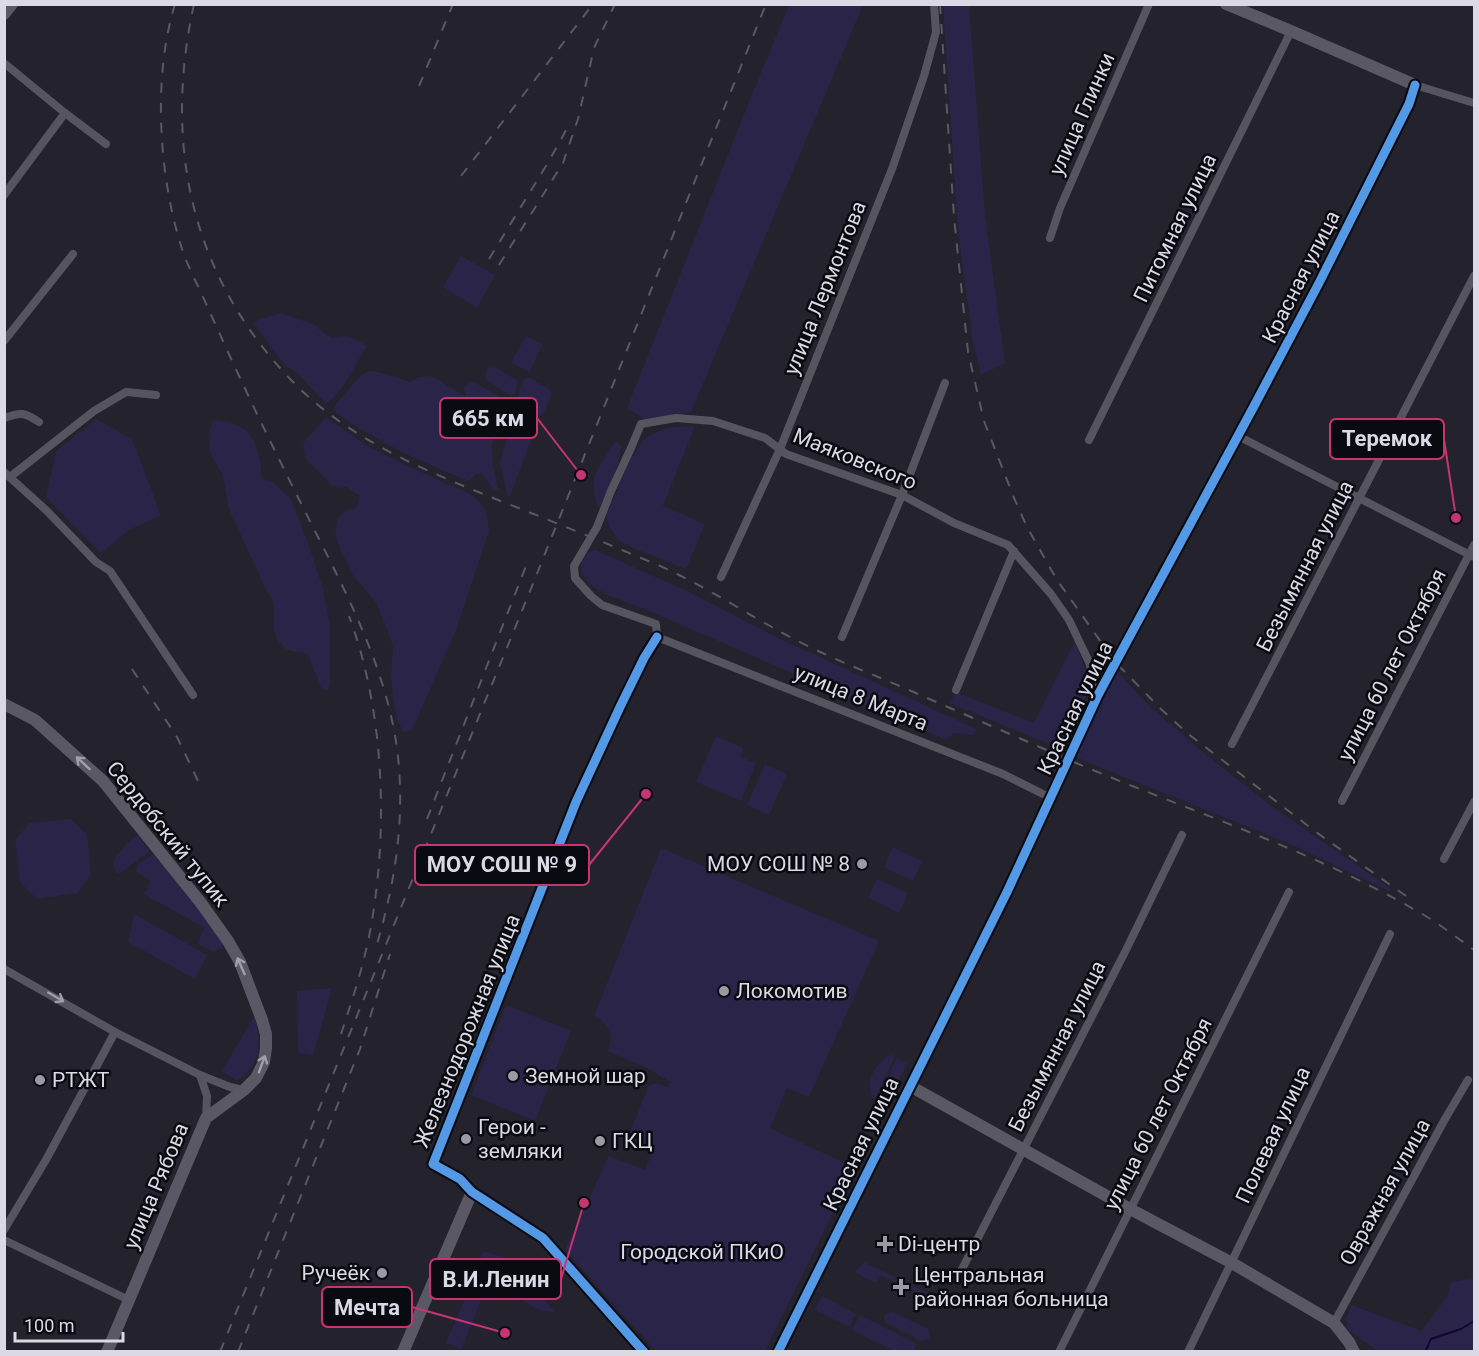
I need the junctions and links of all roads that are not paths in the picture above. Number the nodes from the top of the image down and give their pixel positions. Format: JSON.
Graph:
{"nodes":[{"id":1,"x":12,"y":4,"type":"edge"},
{"id":2,"x":934,"y":4,"type":"edge"},
{"id":3,"x":1149,"y":4,"type":"edge"},
{"id":4,"x":1226,"y":4,"type":"edge"},
{"id":5,"x":4,"y":14,"type":"edge"},
{"id":6,"x":1292,"y":31,"type":"junction"},
{"id":7,"x":4,"y":63,"type":"edge"},
{"id":8,"x":1415,"y":86,"type":"junction"},
{"id":9,"x":1474,"y":104,"type":"edge"},
{"id":10,"x":65,"y":113,"type":"junction"},
{"id":11,"x":106,"y":144,"type":"dead end"},
{"id":12,"x":4,"y":195,"type":"edge"},
{"id":13,"x":1050,"y":238,"type":"dead end"},
{"id":14,"x":73,"y":254,"type":"dead end"},
{"id":15,"x":1474,"y":276,"type":"edge"},
{"id":16,"x":4,"y":341,"type":"edge"},
{"id":17,"x":945,"y":383,"type":"dead end"},
{"id":18,"x":156,"y":395,"type":"dead end"},
{"id":19,"x":4,"y":418,"type":"edge"},
{"id":20,"x":39,"y":422,"type":"dead end"},
{"id":21,"x":1238,"y":436,"type":"junction"},
{"id":22,"x":1089,"y":440,"type":"dead end"},
{"id":23,"x":780,"y":449,"type":"junction"},
{"id":24,"x":7,"y":474,"type":"edge"},
{"id":25,"x":902,"y":495,"type":"junction"},
{"id":26,"x":1359,"y":500,"type":"junction"},
{"id":27,"x":1474,"y":545,"type":"edge"},
{"id":28,"x":1014,"y":551,"type":"junction"},
{"id":29,"x":1472,"y":556,"type":"edge"},
{"id":30,"x":722,"y":577,"type":"dead end"},
{"id":31,"x":657,"y":637,"type":"junction"},
{"id":32,"x":842,"y":637,"type":"dead end"},
{"id":33,"x":956,"y":690,"type":"dead end"},
{"id":34,"x":193,"y":695,"type":"dead end"},
{"id":35,"x":1098,"y":695,"type":"junction"},
{"id":36,"x":4,"y":704,"type":"edge"},
{"id":37,"x":1232,"y":744,"type":"dead end"},
{"id":38,"x":1051,"y":798,"type":"junction"},
{"id":39,"x":1342,"y":801,"type":"dead end"},
{"id":40,"x":1474,"y":802,"type":"edge"},
{"id":41,"x":1182,"y":835,"type":"dead end"},
{"id":42,"x":1444,"y":859,"type":"dead end"},
{"id":43,"x":1289,"y":892,"type":"dead end"},
{"id":44,"x":1390,"y":933,"type":"dead end"},
{"id":45,"x":4,"y":969,"type":"edge"},
{"id":46,"x":262,"y":1020,"type":"joint"},
{"id":47,"x":115,"y":1032,"type":"junction"},
{"id":48,"x":200,"y":1075,"type":"junction"},
{"id":49,"x":1468,"y":1080,"type":"dead end"},
{"id":50,"x":910,"y":1086,"type":"junction"},
{"id":51,"x":244,"y":1090,"type":"junction"},
{"id":52,"x":206,"y":1118,"type":"junction"},
{"id":53,"x":1024,"y":1150,"type":"junction"},
{"id":54,"x":472,"y":1192,"type":"junction"},
{"id":55,"x":1130,"y":1209,"type":"junction"},
{"id":56,"x":4,"y":1230,"type":"edge"},
{"id":57,"x":4,"y":1240,"type":"edge"},
{"id":58,"x":1232,"y":1263,"type":"junction"},
{"id":59,"x":961,"y":1271,"type":"dead end"},
{"id":60,"x":129,"y":1300,"type":"junction"},
{"id":61,"x":1334,"y":1323,"type":"junction"},
{"id":62,"x":107,"y":1352,"type":"edge"},
{"id":63,"x":403,"y":1352,"type":"edge"},
{"id":64,"x":644,"y":1352,"type":"edge"},
{"id":65,"x":777,"y":1352,"type":"edge"},
{"id":66,"x":1059,"y":1352,"type":"edge"},
{"id":67,"x":1188,"y":1352,"type":"edge"},
{"id":68,"x":1354,"y":1352,"type":"edge"}],
"edges":[{"from":1,"to":5,"type":"street"},
{"from":2,"to":23,"type":"street","name":"улица Лермонтова"},
{"from":3,"to":13,"type":"street","name":"улица Глинки"},
{"from":4,"to":6,"type":"street"},
{"from":6,"to":8,"type":"street"},
{"from":6,"to":22,"type":"street","name":"Питомная улица"},
{"from":7,"to":10,"type":"street"},
{"from":8,"to":9,"type":"street"},
{"from":8,"to":21,"type":"street","name":"Красная улица"},
{"from":10,"to":11,"type":"street"},
{"from":10,"to":12,"type":"street"},
{"from":14,"to":16,"type":"street"},
{"from":15,"to":26,"type":"street","name":"Безымянная улица"},
{"from":17,"to":25,"type":"street"},
{"from":18,"to":24,"type":"street"},
{"from":19,"to":20,"type":"street"},
{"from":21,"to":26,"type":"street"},
{"from":21,"to":35,"type":"street","name":"Красная улица"},
{"from":23,"to":25,"type":"street","name":"Маяковского"},
{"from":23,"to":30,"type":"street","name":"улица Лермонтова"},
{"from":23,"to":31,"type":"street","name":"Маяковского"},
{"from":24,"to":34,"type":"street"},
{"from":25,"to":28,"type":"street","name":"Маяковского"},
{"from":25,"to":32,"type":"street"},
{"from":26,"to":29,"type":"street"},
{"from":26,"to":37,"type":"street","name":"Безымянная улица"},
{"from":27,"to":29,"type":"street","name":"улица 60 лет Октября"},
{"from":28,"to":33,"type":"street"},
{"from":28,"to":35,"type":"street","name":"Маяковского"},
{"from":29,"to":39,"type":"street","name":"улица 60 лет Октября"},
{"from":31,"to":38,"type":"street","name":"улица 8 Марта"},
{"from":31,"to":54,"type":"street","name":"Железнодорожная улица"},
{"from":35,"to":38,"type":"street","name":"Красная улица"},
{"from":46,"to":36,"type":"street","name":"Сердобский тупик","one_way":true},
{"from":38,"to":50,"type":"street","name":"Красная улица"},
{"from":40,"to":42,"type":"street"},
{"from":41,"to":53,"type":"street","name":"Безымянная улица"},
{"from":43,"to":55,"type":"street","name":"улица 60 лет Октября"},
{"from":44,"to":58,"type":"street","name":"Полевая улица"},
{"from":45,"to":47,"type":"street","one_way":true},
{"from":51,"to":46,"type":"street","name":"улица Рябова","one_way":true},
{"from":47,"to":48,"type":"street"},
{"from":47,"to":56,"type":"street"},
{"from":48,"to":51,"type":"street"},
{"from":48,"to":52,"type":"street"},
{"from":49,"to":61,"type":"street","name":"Овражная улица"},
{"from":50,"to":53,"type":"street"},
{"from":50,"to":65,"type":"street","name":"Красная улица"},
{"from":51,"to":52,"type":"street","name":"улица Рябова"},
{"from":52,"to":60,"type":"street","name":"улица Рябова"},
{"from":53,"to":55,"type":"street"},
{"from":53,"to":59,"type":"street","name":"Безымянная улица"},
{"from":54,"to":63,"type":"street"},
{"from":54,"to":64,"type":"street"},
{"from":55,"to":58,"type":"street"},
{"from":55,"to":66,"type":"street","name":"улица 60 лет Октября"},
{"from":57,"to":60,"type":"street"},
{"from":58,"to":61,"type":"street"},
{"from":58,"to":67,"type":"street","name":"Полевая улица"},
{"from":60,"to":62,"type":"street","name":"улица Рябова"},
{"from":61,"to":68,"type":"street"}]}
